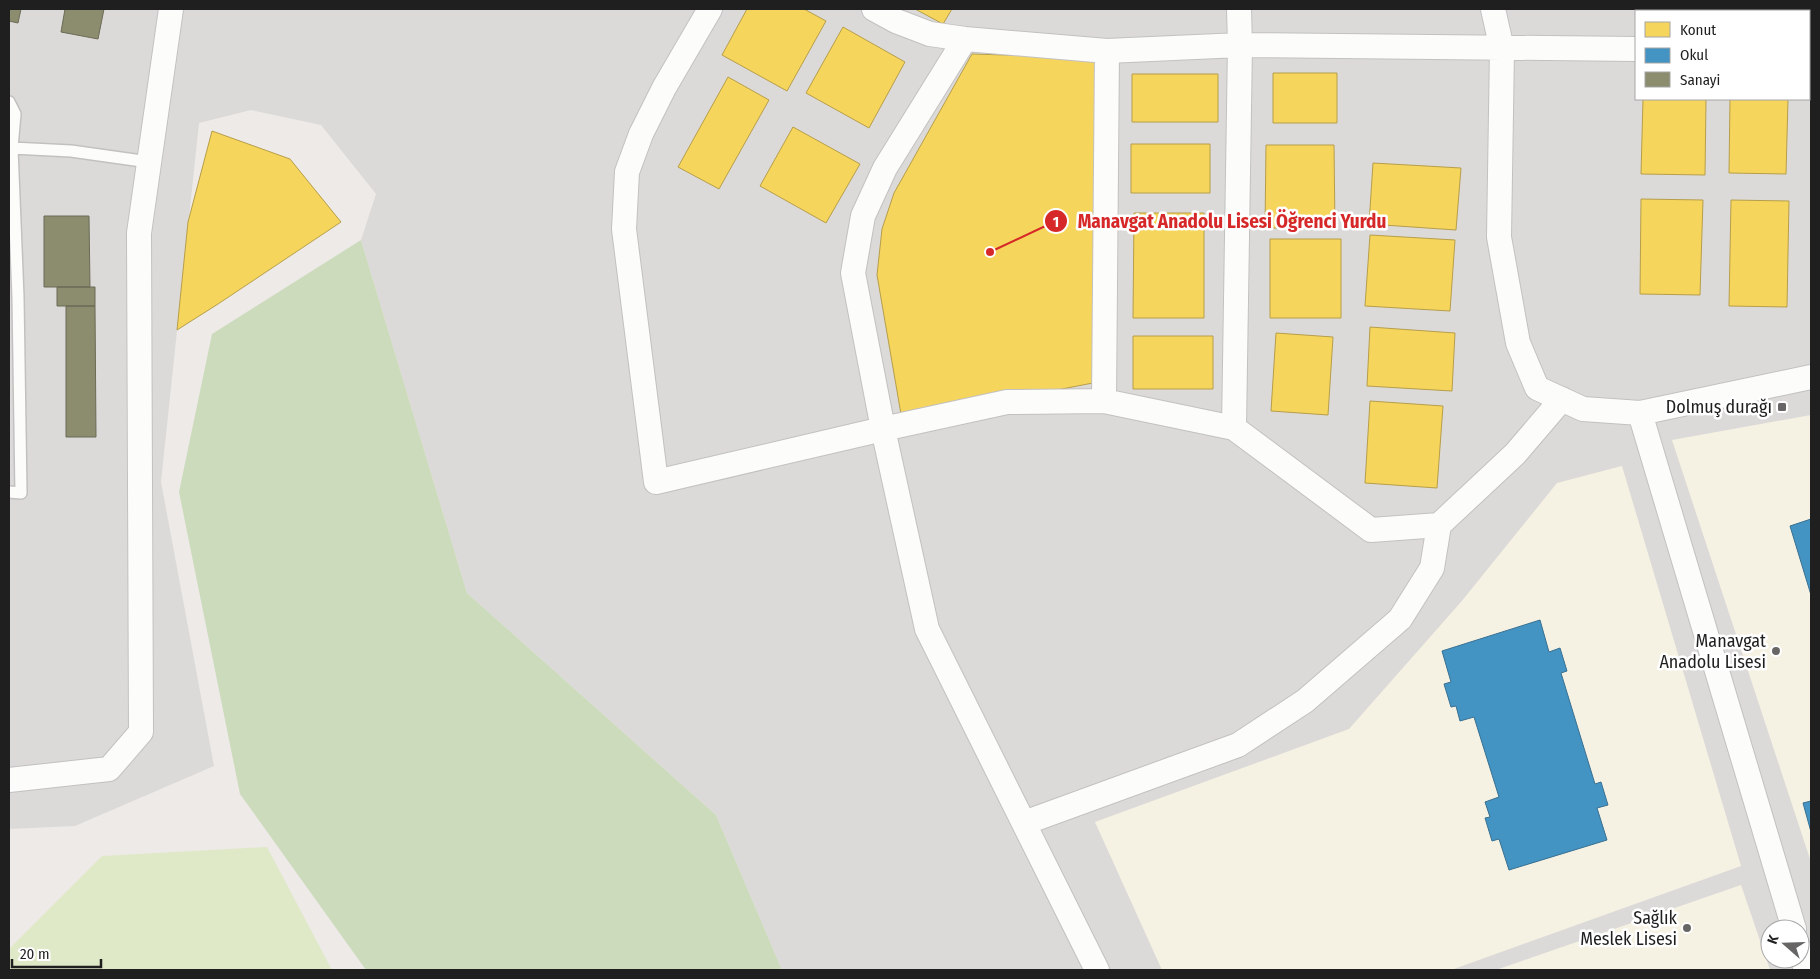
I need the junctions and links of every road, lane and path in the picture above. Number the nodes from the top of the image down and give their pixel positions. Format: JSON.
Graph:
{"nodes":[{"id":1,"x":170,"y":9,"type":"edge"},
{"id":2,"x":710,"y":9,"type":"edge"},
{"id":3,"x":874,"y":9,"type":"edge"},
{"id":4,"x":1239,"y":9,"type":"edge"},
{"id":5,"x":1493,"y":9,"type":"edge"},
{"id":6,"x":965,"y":39,"type":"junction"},
{"id":7,"x":1240,"y":45,"type":"junction"},
{"id":8,"x":1502,"y":49,"type":"junction"},
{"id":9,"x":1635,"y":49,"type":"edge"},
{"id":10,"x":1107,"y":51,"type":"junction"},
{"id":11,"x":9,"y":102,"type":"edge"},
{"id":12,"x":12,"y":148,"type":"junction"},
{"id":13,"x":149,"y":162,"type":"junction"},
{"id":14,"x":13,"y":297,"type":"edge"},
{"id":15,"x":1811,"y":377,"type":"edge"},
{"id":16,"x":1562,"y":399,"type":"junction"},
{"id":17,"x":1104,"y":401,"type":"junction"},
{"id":18,"x":1640,"y":413,"type":"junction"},
{"id":19,"x":1234,"y":428,"type":"junction"},
{"id":20,"x":883,"y":429,"type":"junction"},
{"id":21,"x":9,"y":492,"type":"edge"},
{"id":22,"x":1439,"y":525,"type":"junction"},
{"id":23,"x":9,"y":780,"type":"edge"},
{"id":24,"x":1024,"y":823,"type":"junction"},
{"id":25,"x":1791,"y":919,"type":"edge"},
{"id":26,"x":1097,"y":970,"type":"edge"}],
"edges":[{"from":1,"to":13,"type":"street"},
{"from":2,"to":20,"type":"street"},
{"from":3,"to":6,"type":"street"},
{"from":4,"to":7,"type":"street"},
{"from":5,"to":8,"type":"street"},
{"from":6,"to":10,"type":"street"},
{"from":6,"to":20,"type":"street"},
{"from":7,"to":8,"type":"street"},
{"from":7,"to":10,"type":"street"},
{"from":7,"to":19,"type":"street"},
{"from":8,"to":9,"type":"street"},
{"from":8,"to":16,"type":"street"},
{"from":10,"to":17,"type":"street"},
{"from":11,"to":12,"type":"lane"},
{"from":12,"to":13,"type":"lane"},
{"from":12,"to":14,"type":"lane"},
{"from":13,"to":23,"type":"street"},
{"from":14,"to":21,"type":"lane"},
{"from":15,"to":18,"type":"street"},
{"from":16,"to":18,"type":"street"},
{"from":16,"to":22,"type":"street"},
{"from":17,"to":19,"type":"street"},
{"from":17,"to":20,"type":"street"},
{"from":18,"to":25,"type":"street"},
{"from":19,"to":22,"type":"street"},
{"from":20,"to":24,"type":"street"},
{"from":22,"to":24,"type":"street"},
{"from":24,"to":26,"type":"street"}]}
